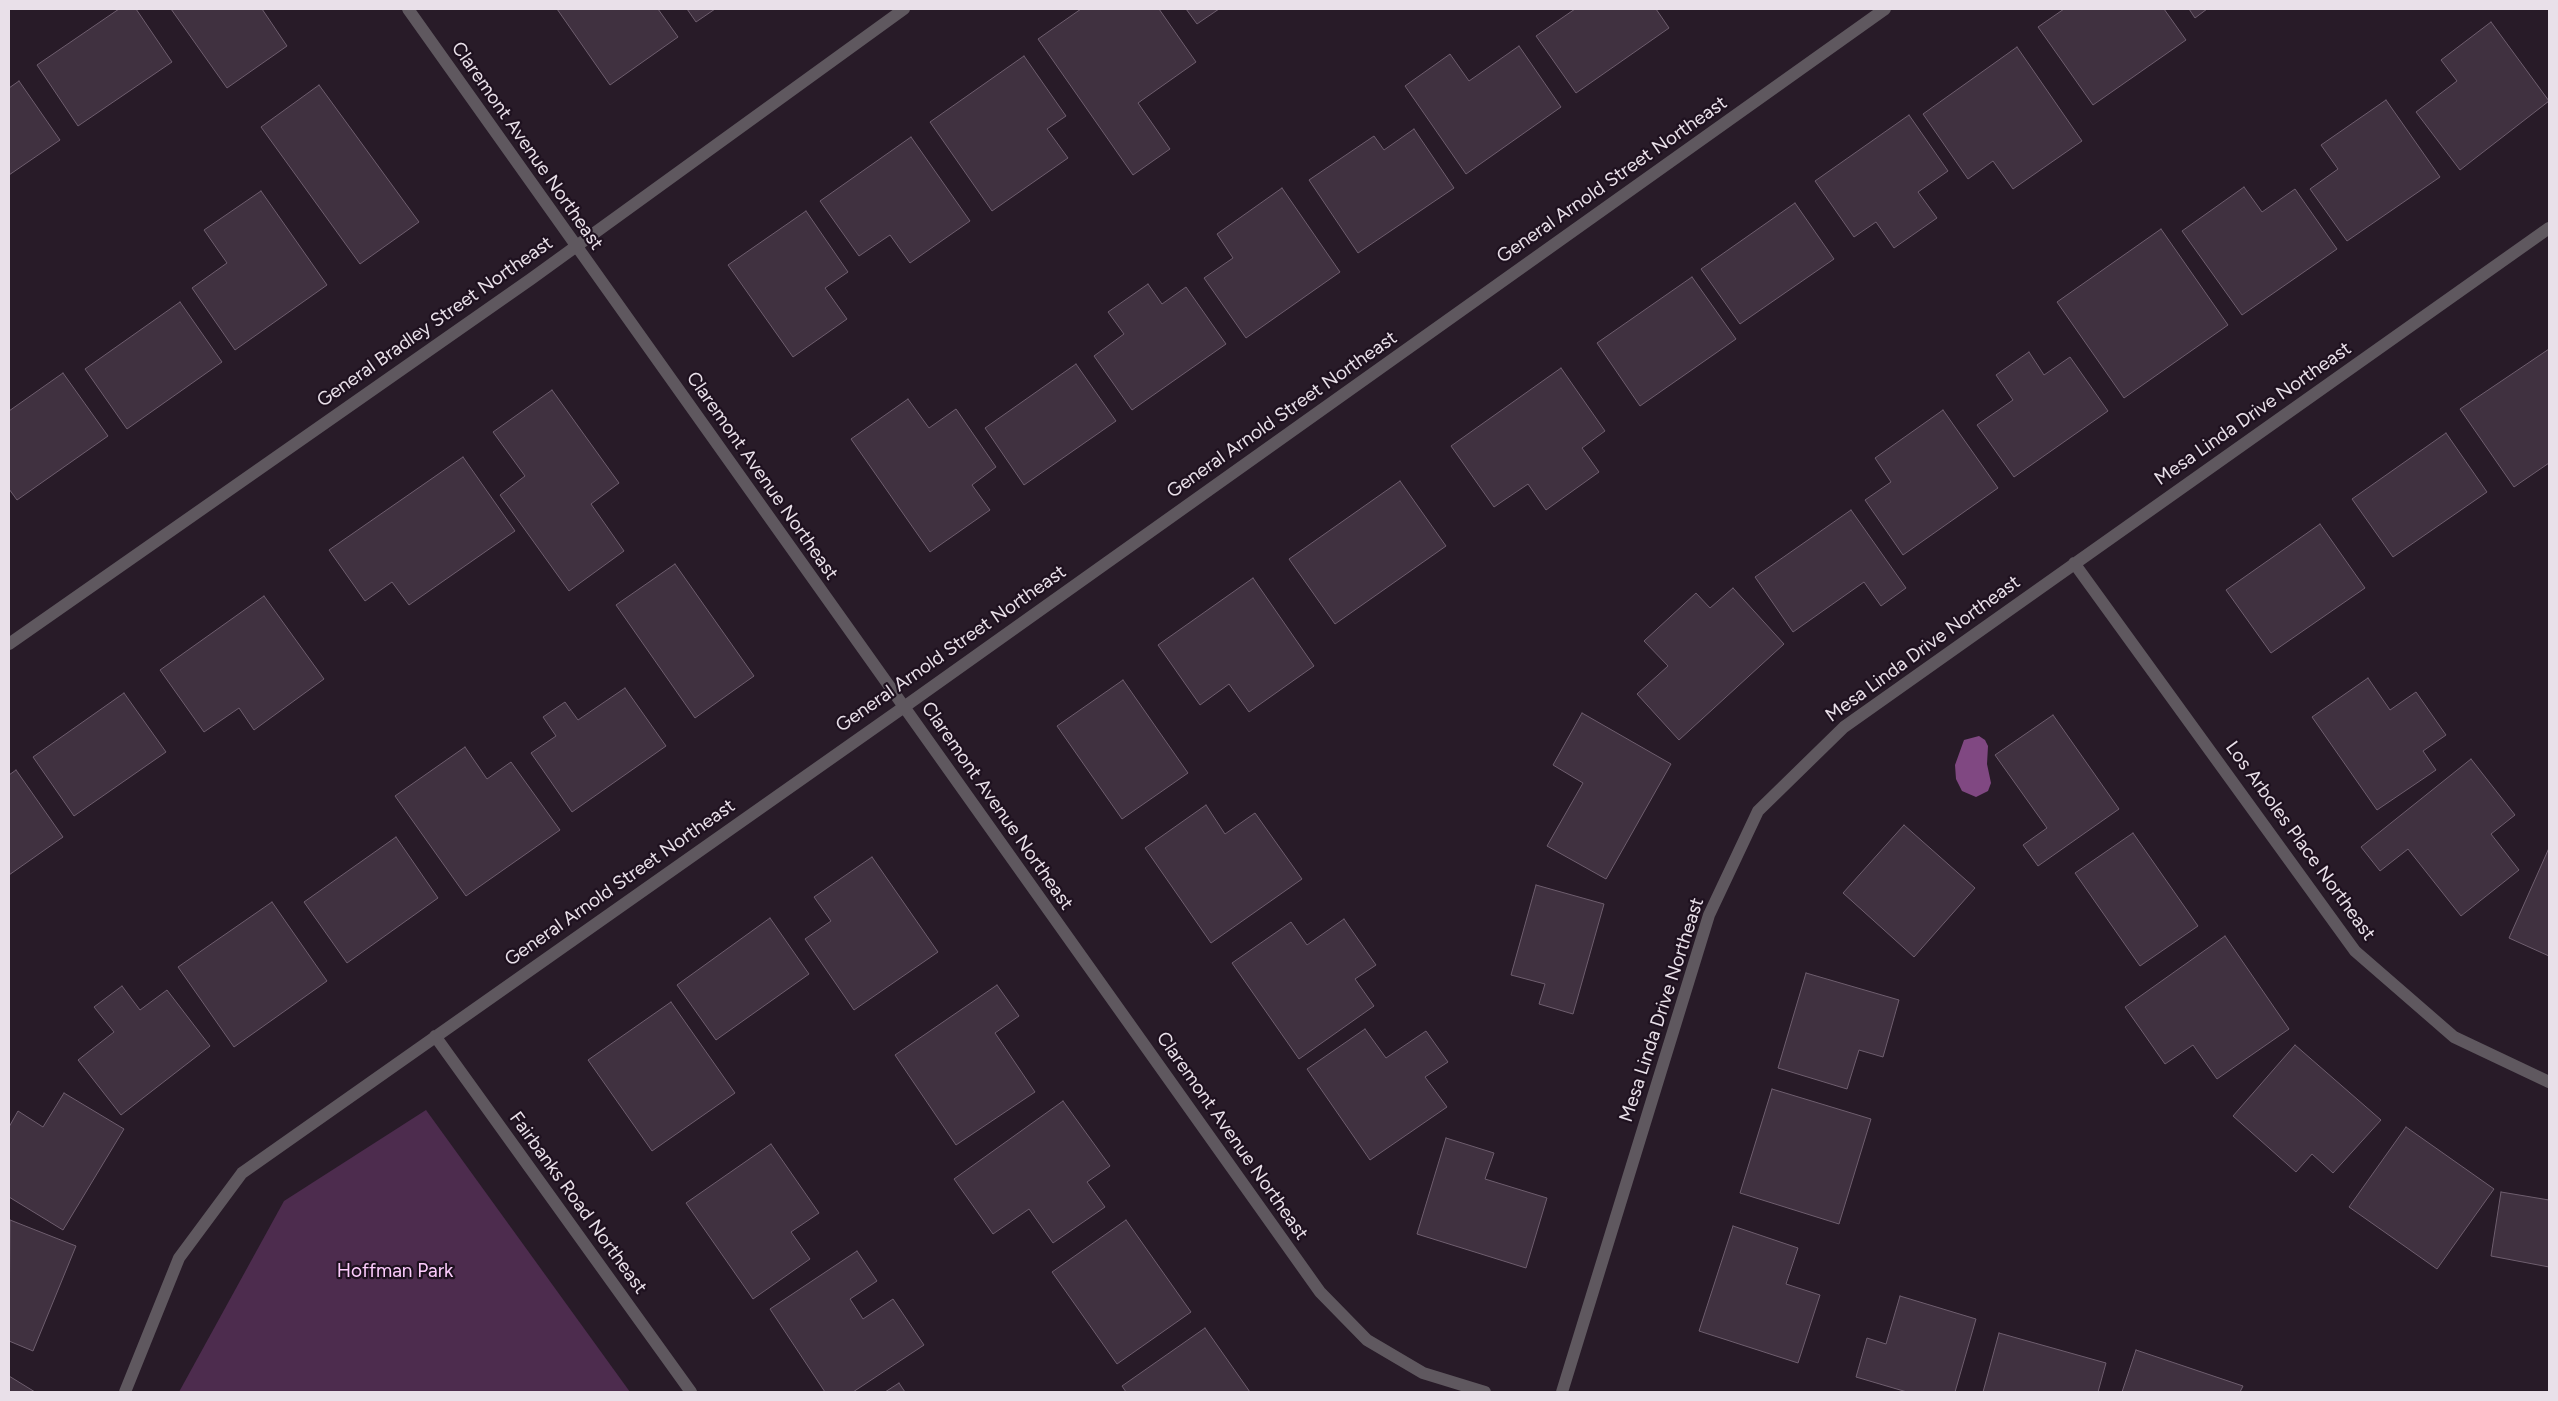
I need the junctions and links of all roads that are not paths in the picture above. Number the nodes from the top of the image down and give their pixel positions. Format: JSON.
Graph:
{"nodes":[{"id":1,"x":408,"y":9,"type":"edge"},
{"id":2,"x":904,"y":9,"type":"edge"},
{"id":3,"x":1885,"y":9,"type":"edge"},
{"id":4,"x":2549,"y":228,"type":"edge"},
{"id":5,"x":576,"y":247,"type":"junction"},
{"id":6,"x":2074,"y":563,"type":"junction"},
{"id":7,"x":9,"y":644,"type":"edge"},
{"id":8,"x":904,"y":707,"type":"junction"},
{"id":9,"x":435,"y":1036,"type":"junction"},
{"id":10,"x":2549,"y":1082,"type":"edge"},
{"id":11,"x":125,"y":1392,"type":"edge"},
{"id":12,"x":691,"y":1392,"type":"edge"},
{"id":13,"x":1485,"y":1392,"type":"edge"},
{"id":14,"x":1562,"y":1392,"type":"edge"}],
"edges":[{"from":1,"to":5,"type":"street","name":"Claremont Avenue Northeast"},
{"from":2,"to":5,"type":"street","name":"General Bradley Street Northeast"},
{"from":3,"to":8,"type":"street","name":"General Arnold Street Northeast"},
{"from":4,"to":6,"type":"street","name":"Mesa Linda Drive Northeast"},
{"from":5,"to":7,"type":"street","name":"General Bradley Street Northeast"},
{"from":5,"to":8,"type":"street","name":"Claremont Avenue Northeast"},
{"from":6,"to":10,"type":"street","name":"Los Arboles Place Northeast"},
{"from":6,"to":14,"type":"street","name":"Mesa Linda Drive Northeast"},
{"from":8,"to":9,"type":"street","name":"General Arnold Street Northeast"},
{"from":8,"to":13,"type":"street","name":"Claremont Avenue Northeast"},
{"from":9,"to":11,"type":"street","name":"General Arnold Street Northeast"},
{"from":9,"to":12,"type":"street","name":"Fairbanks Road Northeast"}]}
